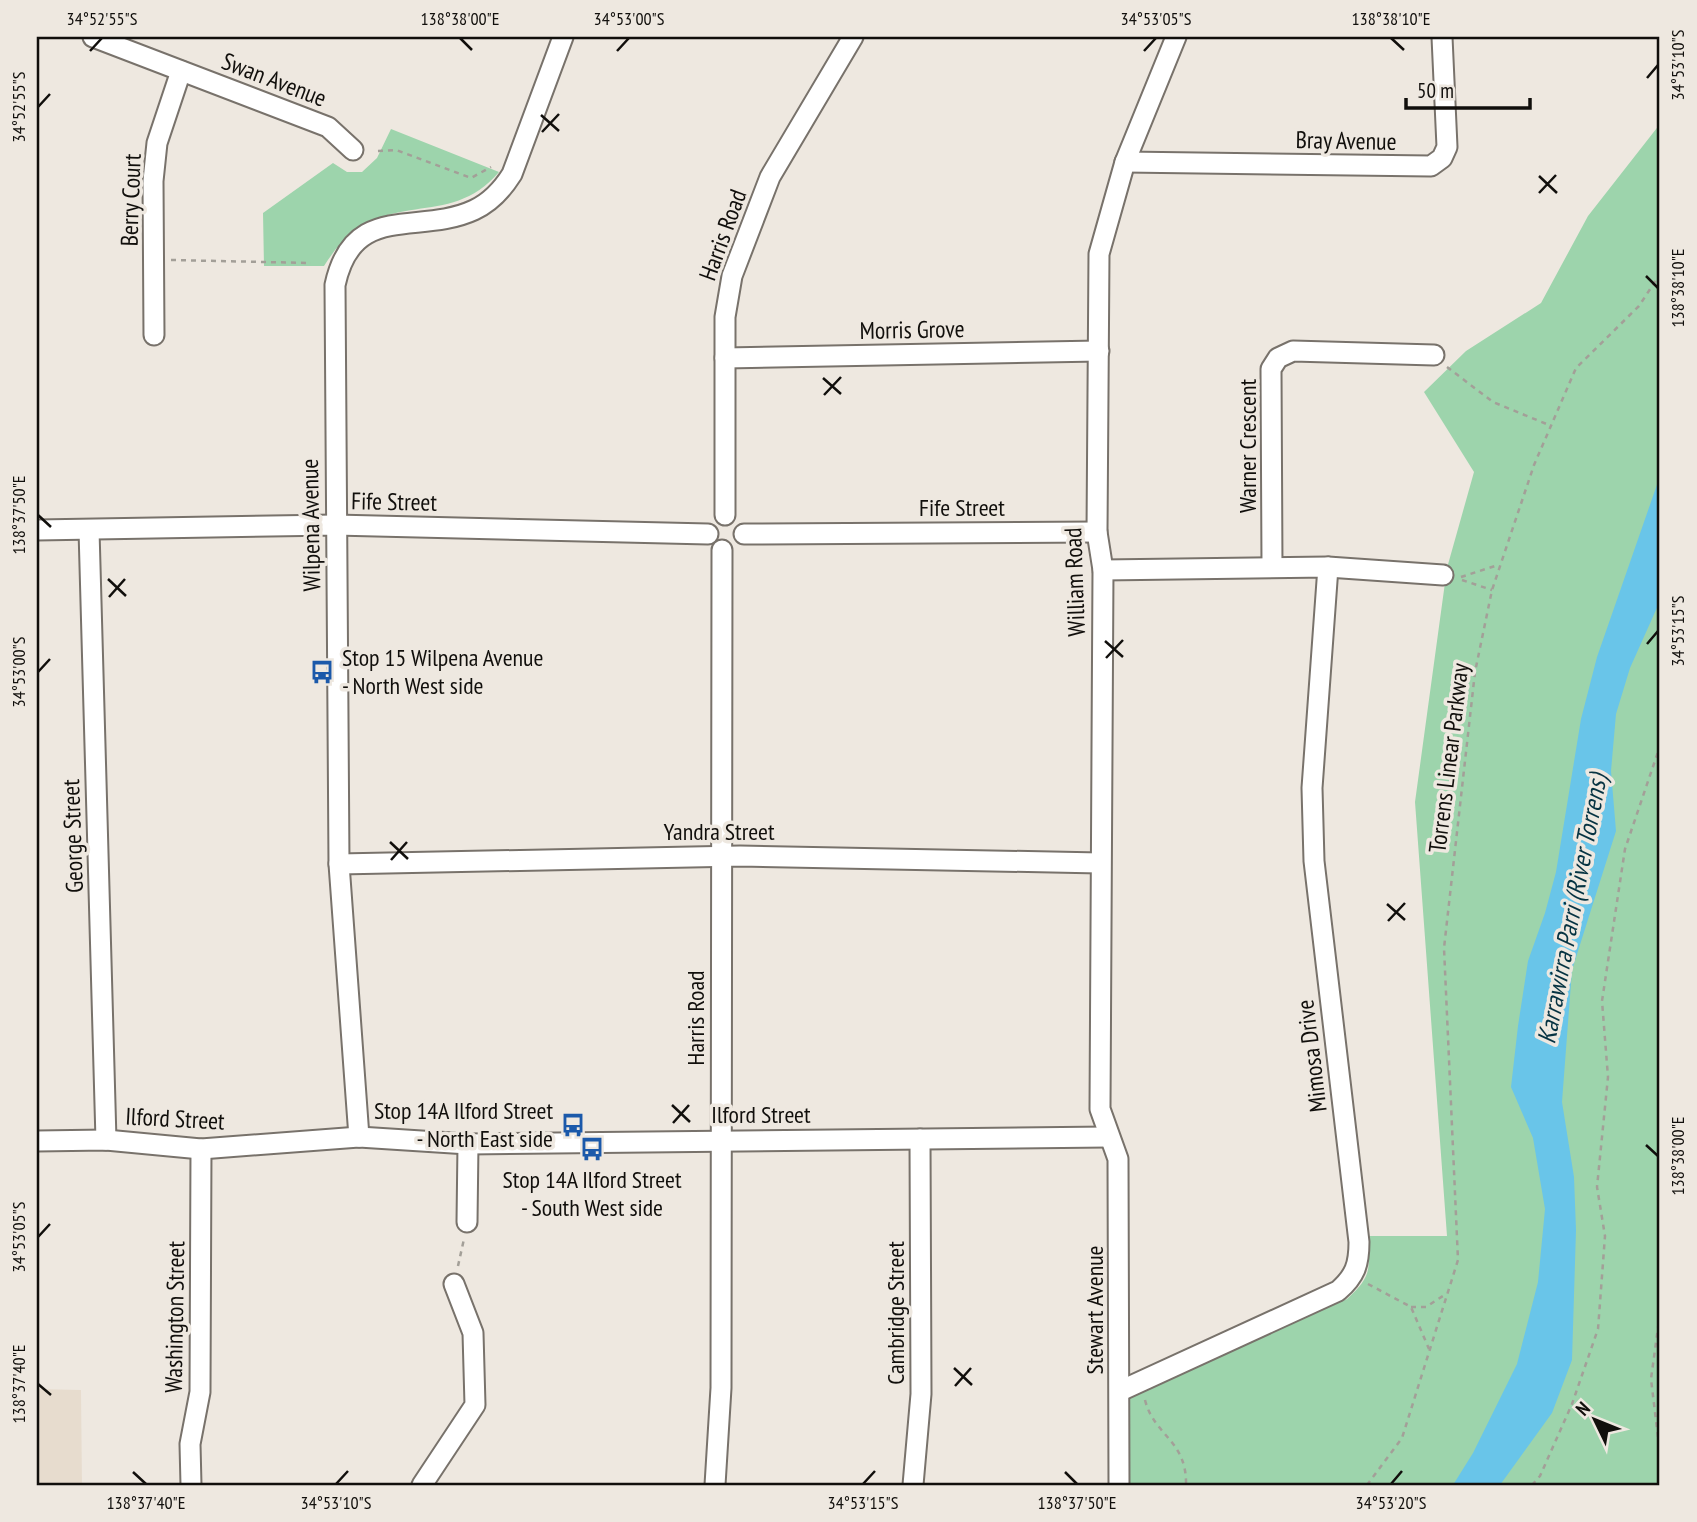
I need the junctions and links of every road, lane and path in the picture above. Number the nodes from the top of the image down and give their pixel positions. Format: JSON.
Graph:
{"nodes":[{"id":1,"x":93,"y":37,"type":"edge"},
{"id":2,"x":563,"y":37,"type":"edge"},
{"id":3,"x":853,"y":37,"type":"edge"},
{"id":4,"x":1175,"y":37,"type":"edge"},
{"id":5,"x":1442,"y":37,"type":"edge"},
{"id":6,"x":181,"y":71,"type":"junction"},
{"id":7,"x":353,"y":149,"type":"dead end"},
{"id":8,"x":378,"y":151,"type":"dead end"},
{"id":9,"x":1125,"y":162,"type":"junction"},
{"id":10,"x":491,"y":167,"type":"dead end"},
{"id":11,"x":154,"y":259,"type":"junction"},
{"id":12,"x":311,"y":263,"type":"dead end"},
{"id":13,"x":1660,"y":274,"type":"edge"},
{"id":14,"x":154,"y":335,"type":"dead end"},
{"id":15,"x":1099,"y":351,"type":"junction"},
{"id":16,"x":1434,"y":355,"type":"joint"},
{"id":17,"x":725,"y":358,"type":"junction"},
{"id":18,"x":1549,"y":425,"type":"junction"},
{"id":19,"x":725,"y":515,"type":"junction"},
{"id":20,"x":335,"y":525,"type":"junction"},
{"id":21,"x":37,"y":530,"type":"edge"},
{"id":22,"x":89,"y":530,"type":"junction"},
{"id":23,"x":1097,"y":532,"type":"junction"},
{"id":24,"x":708,"y":534,"type":"junction"},
{"id":25,"x":744,"y":534,"type":"junction"},
{"id":26,"x":722,"y":550,"type":"junction"},
{"id":27,"x":1499,"y":565,"type":"junction"},
{"id":28,"x":1272,"y":566,"type":"junction"},
{"id":29,"x":1328,"y":567,"type":"junction"},
{"id":30,"x":1103,"y":570,"type":"junction"},
{"id":31,"x":1443,"y":575,"type":"dead end"},
{"id":32,"x":1492,"y":590,"type":"junction"},
{"id":33,"x":1660,"y":746,"type":"edge"},
{"id":34,"x":720,"y":856,"type":"junction"},
{"id":35,"x":1100,"y":863,"type":"junction"},
{"id":36,"x":339,"y":864,"type":"junction"},
{"id":37,"x":359,"y":1137,"type":"junction"},
{"id":38,"x":1108,"y":1137,"type":"junction"},
{"id":39,"x":920,"y":1139,"type":"junction"},
{"id":40,"x":106,"y":1140,"type":"junction"},
{"id":41,"x":720,"y":1140,"type":"junction"},
{"id":42,"x":37,"y":1141,"type":"edge"},
{"id":43,"x":468,"y":1144,"type":"junction"},
{"id":44,"x":201,"y":1149,"type":"junction"},
{"id":45,"x":467,"y":1222,"type":"joint"},
{"id":46,"x":1353,"y":1276,"type":"junction"},
{"id":47,"x":454,"y":1284,"type":"joint"},
{"id":48,"x":1447,"y":1293,"type":"junction"},
{"id":49,"x":1411,"y":1307,"type":"junction"},
{"id":50,"x":1660,"y":1313,"type":"edge"},
{"id":51,"x":1429,"y":1349,"type":"junction"},
{"id":52,"x":1142,"y":1381,"type":"junction"},
{"id":53,"x":1120,"y":1391,"type":"junction"},
{"id":54,"x":1660,"y":1454,"type":"edge"},
{"id":55,"x":191,"y":1485,"type":"edge"},
{"id":56,"x":422,"y":1485,"type":"edge"},
{"id":57,"x":715,"y":1485,"type":"edge"},
{"id":58,"x":913,"y":1485,"type":"edge"},
{"id":59,"x":1119,"y":1485,"type":"edge"},
{"id":60,"x":1186,"y":1485,"type":"edge"},
{"id":61,"x":1367,"y":1485,"type":"edge"},
{"id":62,"x":1532,"y":1485,"type":"edge"}],
"edges":[{"from":1,"to":6,"type":"street","name":"Swan Avenue"},
{"from":2,"to":20,"type":"street","name":"Wilpena Avenue"},
{"from":3,"to":17,"type":"street","name":"Harris Road"},
{"from":4,"to":9,"type":"street","name":"William Road"},
{"from":5,"to":9,"type":"street","name":"Bray Avenue"},
{"from":6,"to":7,"type":"street","name":"Swan Avenue"},
{"from":6,"to":11,"type":"street","name":"Berry Court"},
{"from":8,"to":10,"type":"path"},
{"from":9,"to":15,"type":"street","name":"William Road"},
{"from":11,"to":12,"type":"path"},
{"from":11,"to":14,"type":"street","name":"Berry Court"},
{"from":13,"to":18,"type":"path","name":"Torrens Linear Parkway"},
{"from":15,"to":17,"type":"street","name":"Morris Grove"},
{"from":15,"to":23,"type":"street","name":"William Road"},
{"from":16,"to":18,"type":"path"},
{"from":16,"to":28,"type":"street","name":"Warner Crescent"},
{"from":17,"to":19,"type":"street","name":"Harris Road"},
{"from":18,"to":27,"type":"path","name":"Torrens Linear Parkway"},
{"from":19,"to":24,"type":"street"},
{"from":19,"to":25,"type":"street"},
{"from":20,"to":22,"type":"street","name":"Fife Street"},
{"from":20,"to":24,"type":"street","name":"Fife Street"},
{"from":20,"to":36,"type":"street","name":"Wilpena Avenue"},
{"from":21,"to":22,"type":"street","name":"Fife Street"},
{"from":22,"to":40,"type":"street","name":"George Street"},
{"from":23,"to":25,"type":"street","name":"Fife Street"},
{"from":23,"to":30,"type":"street","name":"William Road"},
{"from":24,"to":26,"type":"street"},
{"from":25,"to":26,"type":"street"},
{"from":26,"to":34,"type":"street","name":"Harris Road"},
{"from":27,"to":32,"type":"path","name":"Torrens Linear Parkway"},
{"from":27,"to":32,"type":"path"},
{"from":28,"to":29,"type":"street"},
{"from":28,"to":30,"type":"street"},
{"from":29,"to":31,"type":"street"},
{"from":29,"to":46,"type":"street","name":"Mimosa Drive"},
{"from":30,"to":35,"type":"street","name":"William Road"},
{"from":32,"to":48,"type":"path","name":"Torrens Linear Parkway"},
{"from":33,"to":62,"type":"path"},
{"from":34,"to":35,"type":"street","name":"Yandra Street"},
{"from":34,"to":36,"type":"street","name":"Yandra Street"},
{"from":34,"to":41,"type":"street","name":"Harris Road"},
{"from":35,"to":38,"type":"street","name":"William Road"},
{"from":36,"to":37,"type":"street","name":"Wilpena Avenue"},
{"from":37,"to":43,"type":"street","name":"Ilford Street"},
{"from":37,"to":44,"type":"street","name":"Ilford Street"},
{"from":38,"to":39,"type":"street","name":"Ilford Street"},
{"from":38,"to":53,"type":"street","name":"Stewart Avenue"},
{"from":39,"to":41,"type":"street","name":"Ilford Street"},
{"from":39,"to":58,"type":"street","name":"Cambridge Street"},
{"from":40,"to":42,"type":"street","name":"Ilford Street"},
{"from":40,"to":44,"type":"street","name":"Ilford Street"},
{"from":41,"to":43,"type":"street","name":"Ilford Street"},
{"from":41,"to":57,"type":"street","name":"Harris Road"},
{"from":43,"to":45,"type":"street"},
{"from":44,"to":55,"type":"street","name":"Washington Street"},
{"from":45,"to":47,"type":"path"},
{"from":46,"to":49,"type":"path"},
{"from":46,"to":52,"type":"street"},
{"from":47,"to":56,"type":"street"},
{"from":48,"to":49,"type":"path"},
{"from":48,"to":51,"type":"path","name":"Torrens Linear Parkway"},
{"from":49,"to":51,"type":"path"},
{"from":50,"to":54,"type":"path"},
{"from":51,"to":61,"type":"path","name":"Torrens Linear Parkway"},
{"from":52,"to":53,"type":"street"},
{"from":52,"to":60,"type":"path"},
{"from":53,"to":59,"type":"street","name":"Stewart Avenue"}]}
